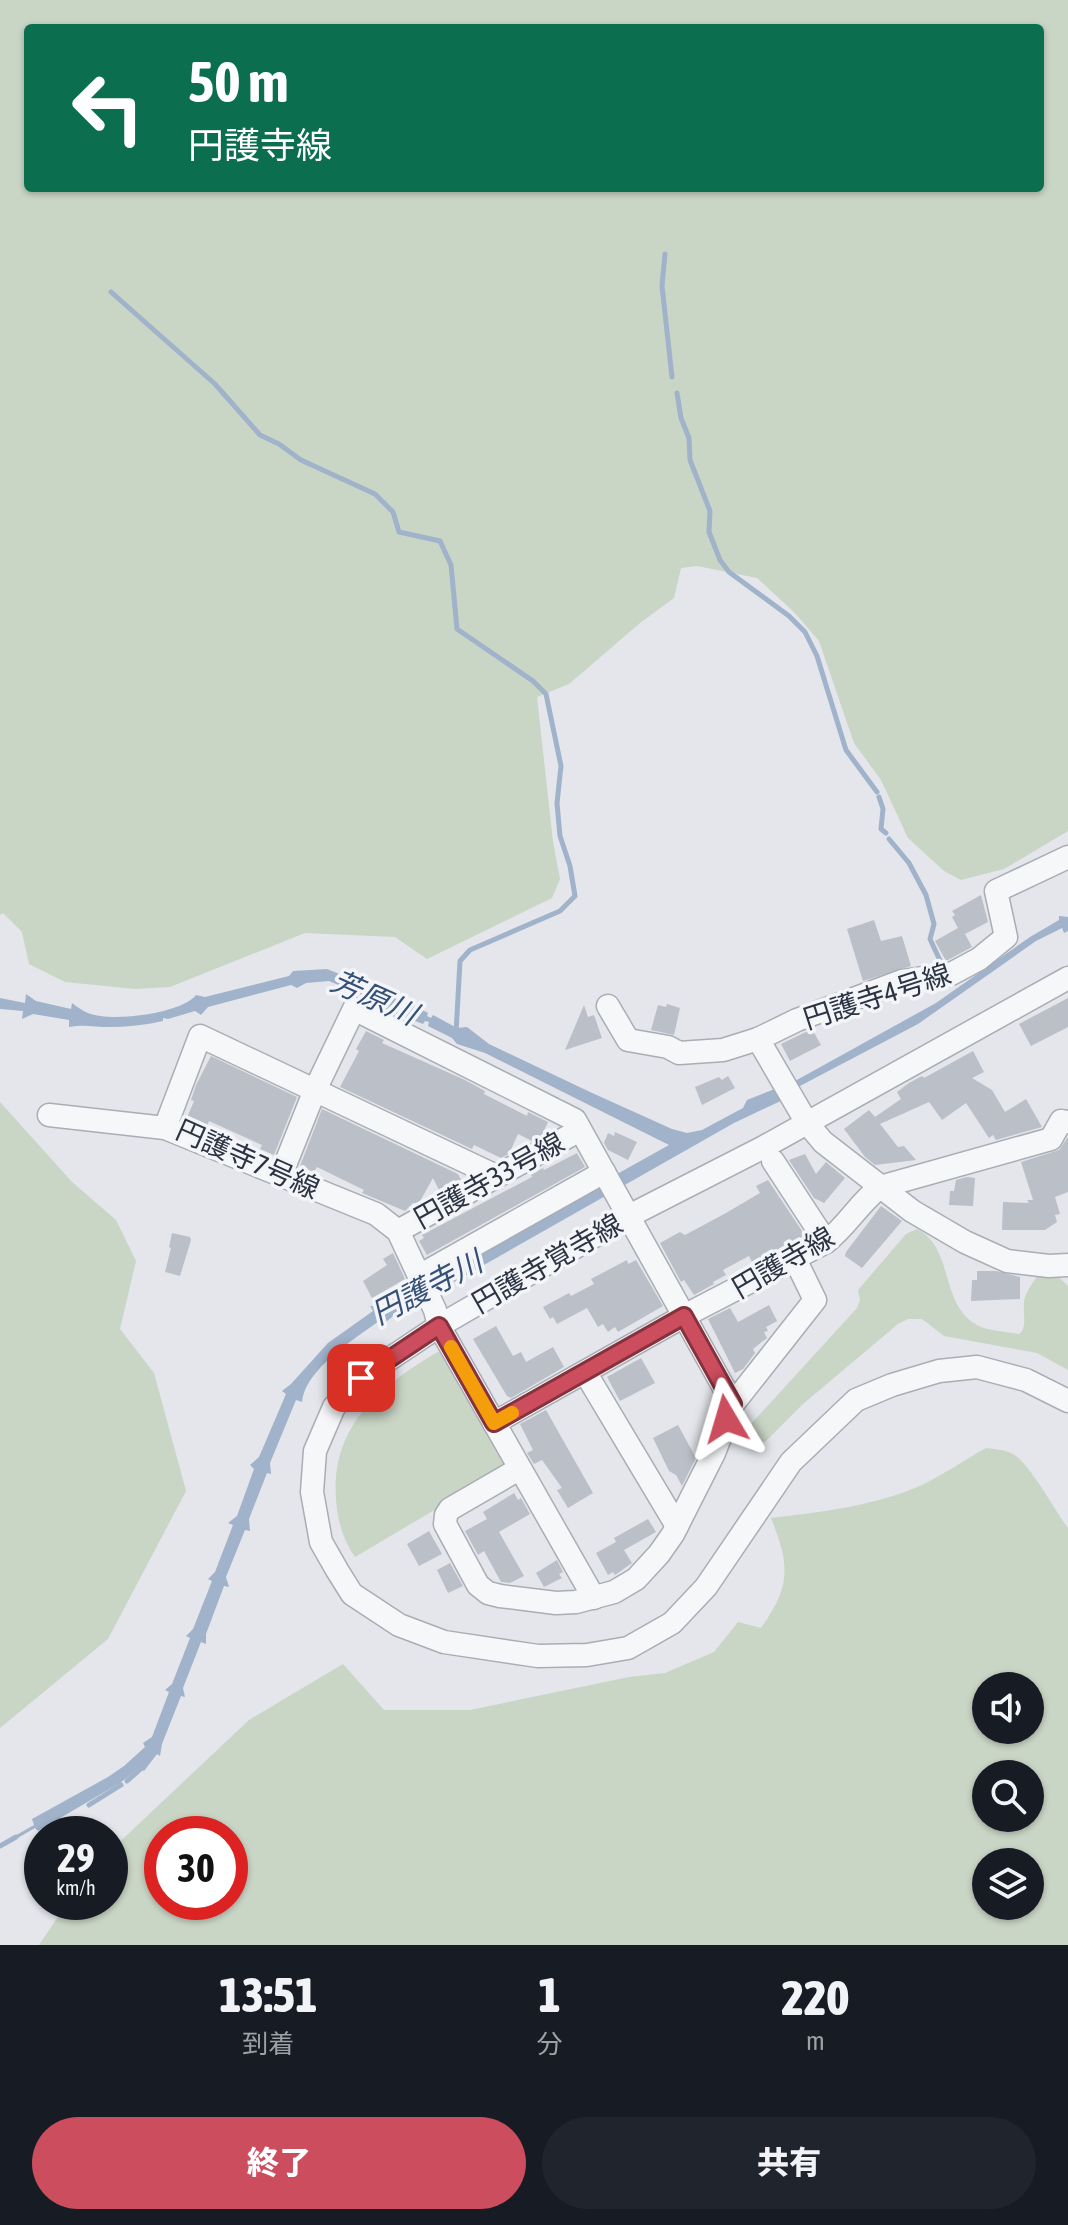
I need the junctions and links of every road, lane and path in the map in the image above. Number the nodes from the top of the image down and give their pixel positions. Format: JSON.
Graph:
{"nodes":[{"id":1,"x":1068,"y":857,"type":"edge"},
{"id":2,"x":1068,"y":978,"type":"edge"},
{"id":3,"x":608,"y":1006,"type":"dead end"},
{"id":4,"x":758,"y":1039,"type":"junction"},
{"id":5,"x":315,"y":1090,"type":"junction"},
{"id":6,"x":49,"y":1115,"type":"dead end"},
{"id":7,"x":1066,"y":1120,"type":"edge"},
{"id":8,"x":807,"y":1123,"type":"junction"},
{"id":9,"x":165,"y":1128,"type":"junction"},
{"id":10,"x":580,"y":1130,"type":"junction"},
{"id":11,"x":773,"y":1161,"type":"dead end"},
{"id":12,"x":604,"y":1172,"type":"junction"},
{"id":13,"x":281,"y":1175,"type":"junction"},
{"id":14,"x":496,"y":1176,"type":"junction"},
{"id":15,"x":880,"y":1187,"type":"junction"},
{"id":16,"x":625,"y":1210,"type":"junction"},
{"id":17,"x":398,"y":1231,"type":"junction"},
{"id":18,"x":826,"y":1242,"type":"junction"},
{"id":19,"x":795,"y":1259,"type":"junction"},
{"id":20,"x":1068,"y":1265,"type":"edge"},
{"id":21,"x":420,"y":1279,"type":"junction"},
{"id":22,"x":684,"y":1316,"type":"junction"},
{"id":23,"x":437,"y":1318,"type":"junction"},
{"id":24,"x":585,"y":1372,"type":"junction"},
{"id":25,"x":1068,"y":1401,"type":"edge"},
{"id":26,"x":733,"y":1404,"type":"junction"},
{"id":27,"x":494,"y":1423,"type":"junction"},
{"id":28,"x":519,"y":1469,"type":"junction"},
{"id":29,"x":677,"y":1526,"type":"junction"},
{"id":30,"x":594,"y":1598,"type":"junction"}],
"edges":[{"from":1,"to":4,"type":"street","name":"円護寺4号線"},
{"from":2,"to":8,"type":"street","name":"円護寺覚寺線"},
{"from":3,"to":4,"type":"street"},
{"from":4,"to":8,"type":"street"},
{"from":5,"to":9,"type":"street","name":"円護寺7号線"},
{"from":5,"to":10,"type":"street"},
{"from":5,"to":13,"type":"street"},
{"from":5,"to":14,"type":"street","name":"円護寺7号線"},
{"from":6,"to":9,"type":"street"},
{"from":7,"to":15,"type":"street","name":"円護寺線"},
{"from":8,"to":15,"type":"street"},
{"from":8,"to":16,"type":"street","name":"円護寺覚寺線"},
{"from":9,"to":13,"type":"street","name":"円護寺7号線"},
{"from":10,"to":12,"type":"street"},
{"from":10,"to":14,"type":"street","name":"円護寺33号線"},
{"from":11,"to":18,"type":"street"},
{"from":12,"to":16,"type":"street"},
{"from":12,"to":21,"type":"street"},
{"from":13,"to":17,"type":"street","name":"円護寺7号線"},
{"from":14,"to":17,"type":"street","name":"円護寺33号線"},
{"from":15,"to":18,"type":"street","name":"円護寺線"},
{"from":15,"to":20,"type":"street"},
{"from":16,"to":22,"type":"street"},
{"from":16,"to":23,"type":"street","name":"円護寺覚寺線"},
{"from":17,"to":21,"type":"street"},
{"from":18,"to":19,"type":"street","name":"円護寺線"},
{"from":19,"to":22,"type":"street","name":"円護寺線"},
{"from":19,"to":26,"type":"street"},
{"from":21,"to":23,"type":"street"},
{"from":22,"to":24,"type":"street","name":"円護寺線"},
{"from":22,"to":26,"type":"street"},
{"from":23,"to":25,"type":"street","name":"円護寺覚寺線"},
{"from":23,"to":27,"type":"street"},
{"from":24,"to":27,"type":"street","name":"円護寺線"},
{"from":24,"to":29,"type":"street"},
{"from":26,"to":29,"type":"street"},
{"from":27,"to":28,"type":"street"},
{"from":28,"to":30,"type":"street"},
{"from":28,"to":30,"type":"street"},
{"from":29,"to":30,"type":"street"}]}
